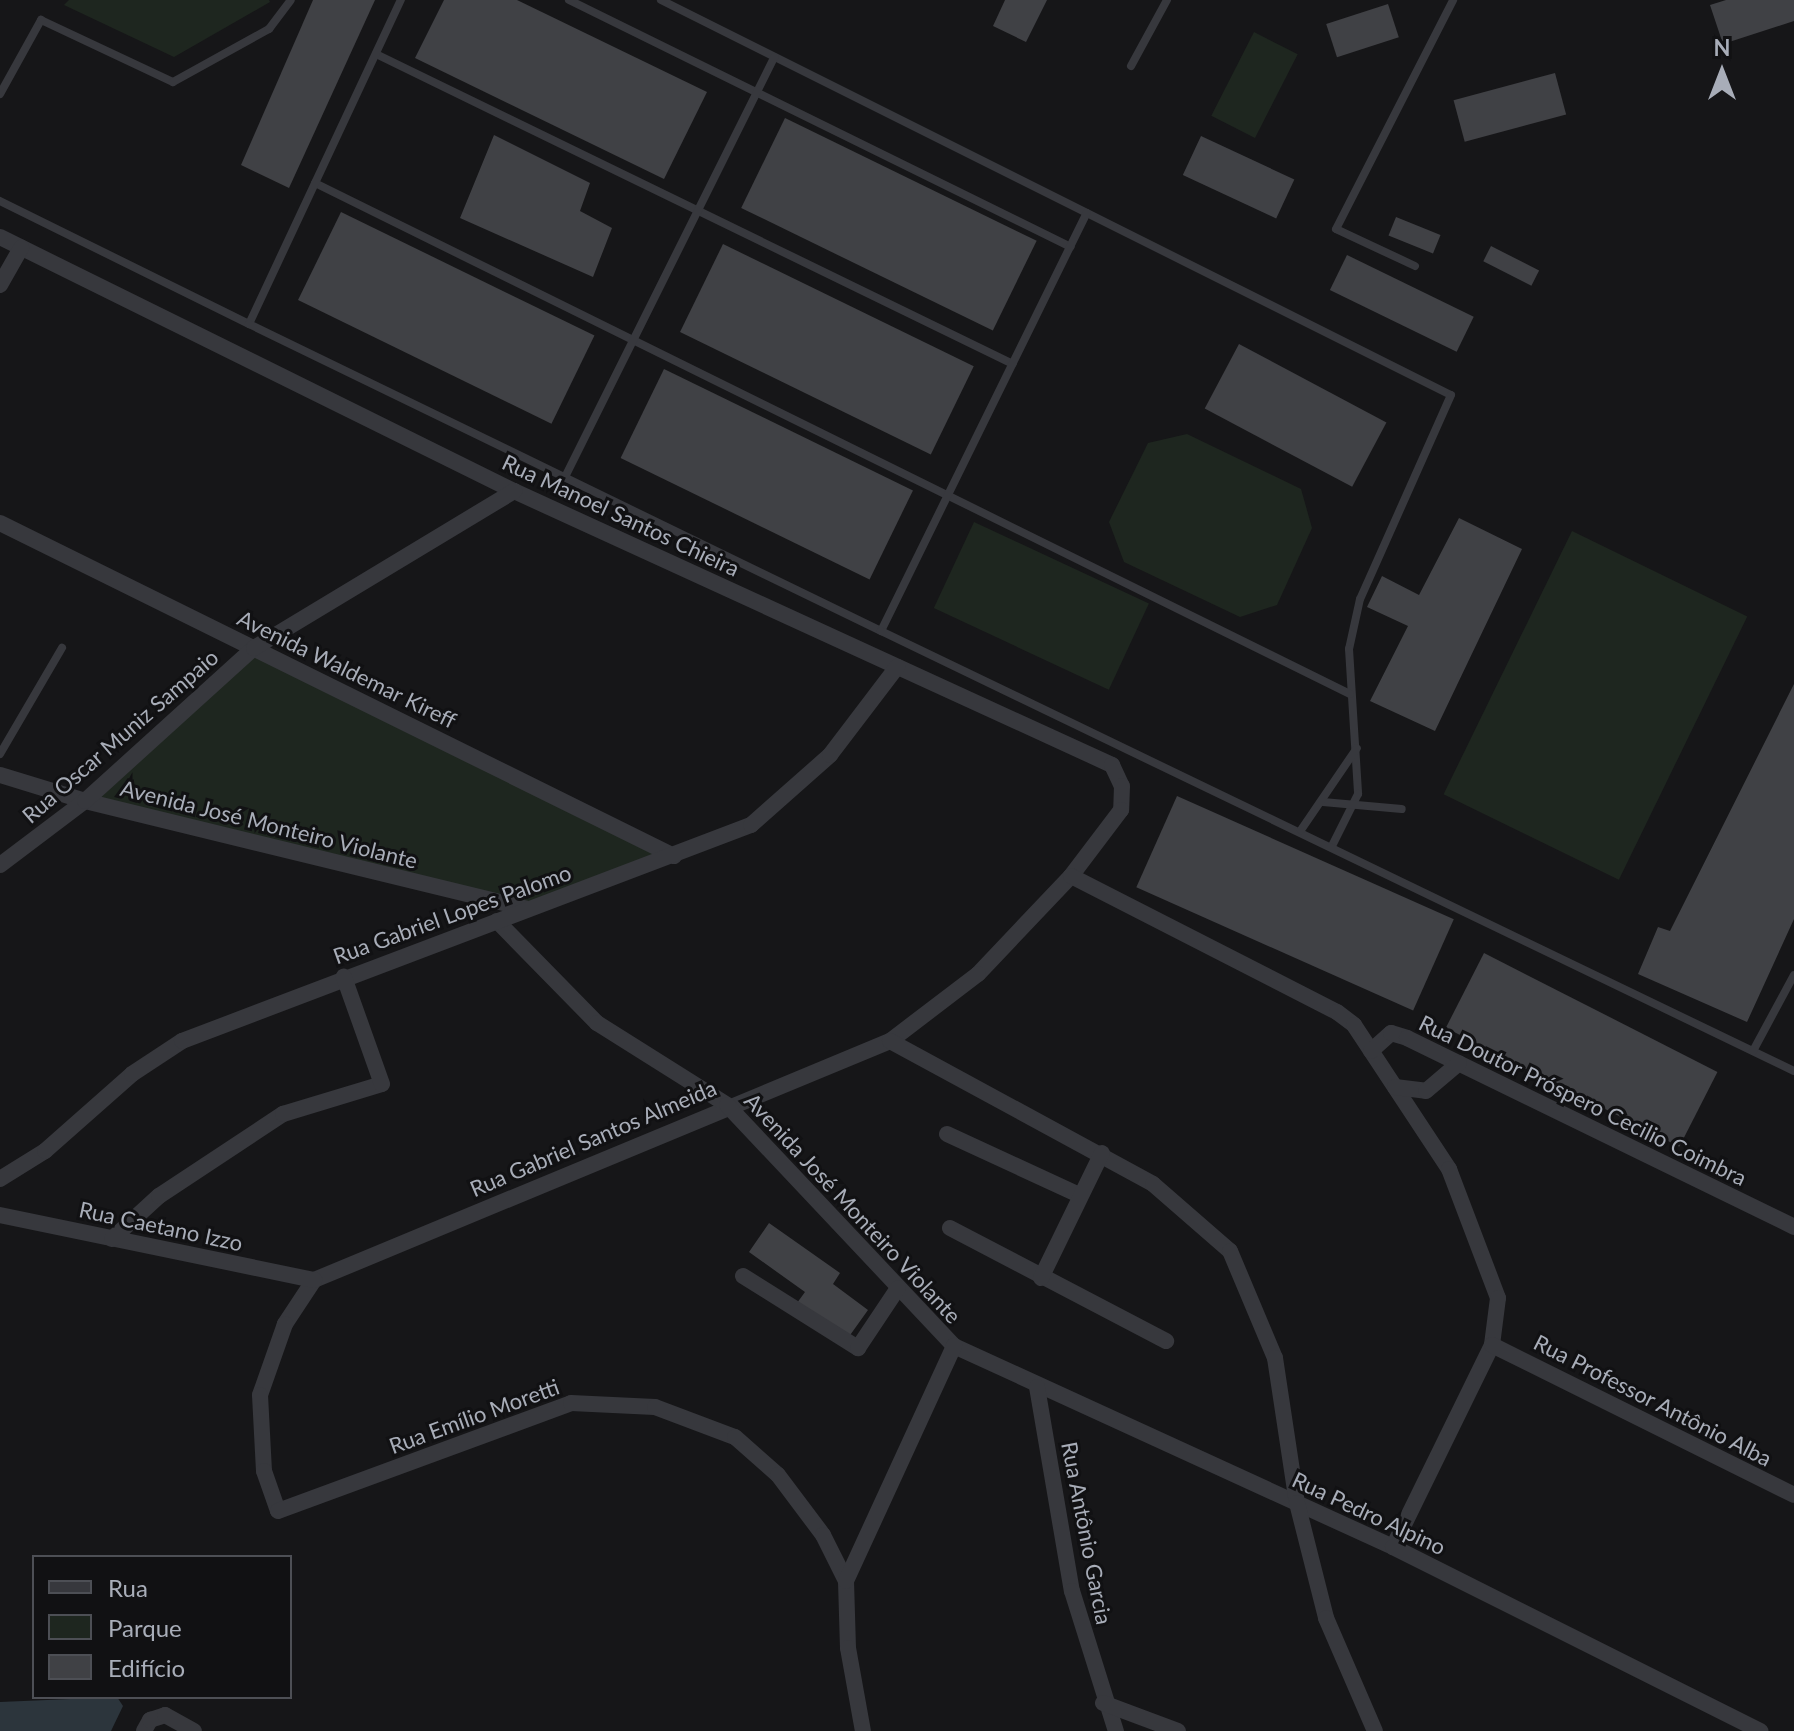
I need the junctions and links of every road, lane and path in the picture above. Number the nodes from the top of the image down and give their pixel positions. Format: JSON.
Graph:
{"nodes":[{"id":1,"x":291,"y":0,"type":"edge"},
{"id":2,"x":401,"y":0,"type":"edge"},
{"id":3,"x":569,"y":0,"type":"edge"},
{"id":4,"x":661,"y":0,"type":"edge"},
{"id":5,"x":1167,"y":0,"type":"edge"},
{"id":6,"x":1453,"y":0,"type":"edge"},
{"id":7,"x":376,"y":54,"type":"junction"},
{"id":8,"x":774,"y":57,"type":"junction"},
{"id":9,"x":1131,"y":66,"type":"dead end"},
{"id":10,"x":754,"y":92,"type":"junction"},
{"id":11,"x":0,"y":94,"type":"edge"},
{"id":12,"x":315,"y":183,"type":"junction"},
{"id":13,"x":0,"y":201,"type":"edge"},
{"id":14,"x":697,"y":210,"type":"junction"},
{"id":15,"x":1087,"y":213,"type":"junction"},
{"id":16,"x":0,"y":237,"type":"edge"},
{"id":17,"x":1071,"y":247,"type":"junction"},
{"id":18,"x":21,"y":248,"type":"junction"},
{"id":19,"x":1415,"y":266,"type":"dead end"},
{"id":20,"x":0,"y":285,"type":"edge"},
{"id":21,"x":249,"y":324,"type":"junction"},
{"id":22,"x":634,"y":337,"type":"junction"},
{"id":23,"x":1013,"y":364,"type":"junction"},
{"id":24,"x":566,"y":475,"type":"junction"},
{"id":25,"x":514,"y":491,"type":"junction"},
{"id":26,"x":948,"y":494,"type":"junction"},
{"id":27,"x":0,"y":523,"type":"edge"},
{"id":28,"x":881,"y":631,"type":"junction"},
{"id":29,"x":62,"y":648,"type":"dead end"},
{"id":30,"x":254,"y":648,"type":"junction"},
{"id":31,"x":897,"y":667,"type":"junction"},
{"id":32,"x":1350,"y":694,"type":"junction"},
{"id":33,"x":1357,"y":748,"type":"junction"},
{"id":34,"x":0,"y":754,"type":"edge"},
{"id":35,"x":0,"y":775,"type":"edge"},
{"id":36,"x":85,"y":801,"type":"junction"},
{"id":37,"x":1323,"y":802,"type":"junction"},
{"id":38,"x":1354,"y":807,"type":"junction"},
{"id":39,"x":1402,"y":809,"type":"dead end"},
{"id":40,"x":1301,"y":830,"type":"junction"},
{"id":41,"x":1332,"y":846,"type":"junction"},
{"id":42,"x":674,"y":856,"type":"junction"},
{"id":43,"x":0,"y":865,"type":"edge"},
{"id":44,"x":1071,"y":876,"type":"junction"},
{"id":45,"x":528,"y":909,"type":"junction"},
{"id":46,"x":497,"y":921,"type":"junction"},
{"id":47,"x":1794,"y":975,"type":"edge"},
{"id":48,"x":344,"y":977,"type":"junction"},
{"id":49,"x":890,"y":1041,"type":"junction"},
{"id":50,"x":1371,"y":1051,"type":"junction"},
{"id":51,"x":1753,"y":1051,"type":"junction"},
{"id":52,"x":1459,"y":1063,"type":"junction"},
{"id":53,"x":1794,"y":1071,"type":"edge"},
{"id":54,"x":1395,"y":1087,"type":"junction"},
{"id":55,"x":727,"y":1105,"type":"junction"},
{"id":56,"x":947,"y":1134,"type":"dead end"},
{"id":57,"x":1102,"y":1153,"type":"junction"},
{"id":58,"x":0,"y":1179,"type":"edge"},
{"id":59,"x":1079,"y":1195,"type":"junction"},
{"id":60,"x":0,"y":1215,"type":"edge"},
{"id":61,"x":1794,"y":1227,"type":"edge"},
{"id":62,"x":950,"y":1228,"type":"dead end"},
{"id":63,"x":112,"y":1239,"type":"junction"},
{"id":64,"x":743,"y":1276,"type":"dead end"},
{"id":65,"x":1041,"y":1278,"type":"junction"},
{"id":66,"x":314,"y":1280,"type":"junction"},
{"id":67,"x":898,"y":1288,"type":"junction"},
{"id":68,"x":1166,"y":1341,"type":"dead end"},
{"id":69,"x":1492,"y":1345,"type":"junction"},
{"id":70,"x":954,"y":1346,"type":"junction"},
{"id":71,"x":1037,"y":1387,"type":"junction"},
{"id":72,"x":1794,"y":1495,"type":"edge"},
{"id":73,"x":1297,"y":1503,"type":"junction"},
{"id":74,"x":1393,"y":1547,"type":"junction"},
{"id":75,"x":846,"y":1581,"type":"junction"},
{"id":76,"x":1103,"y":1703,"type":"junction"},
{"id":77,"x":144,"y":1731,"type":"edge"},
{"id":78,"x":194,"y":1731,"type":"edge"},
{"id":79,"x":863,"y":1731,"type":"edge"},
{"id":80,"x":1116,"y":1731,"type":"edge"},
{"id":81,"x":1178,"y":1731,"type":"edge"},
{"id":82,"x":1375,"y":1731,"type":"edge"},
{"id":83,"x":1760,"y":1731,"type":"edge"}],
"edges":[{"from":1,"to":11,"type":"lane"},
{"from":2,"to":7,"type":"lane"},
{"from":3,"to":10,"type":"lane"},
{"from":4,"to":8,"type":"lane"},
{"from":5,"to":9,"type":"lane"},
{"from":6,"to":19,"type":"lane"},
{"from":7,"to":12,"type":"lane"},
{"from":7,"to":14,"type":"lane"},
{"from":8,"to":10,"type":"lane"},
{"from":8,"to":15,"type":"lane"},
{"from":10,"to":14,"type":"lane"},
{"from":10,"to":17,"type":"lane"},
{"from":12,"to":21,"type":"lane"},
{"from":12,"to":22,"type":"lane"},
{"from":13,"to":21,"type":"lane"},
{"from":14,"to":22,"type":"lane"},
{"from":14,"to":23,"type":"lane"},
{"from":15,"to":17,"type":"lane"},
{"from":15,"to":32,"type":"lane"},
{"from":16,"to":18,"type":"street","name":"Rua Manoel Santos Chieira"},
{"from":17,"to":23,"type":"lane"},
{"from":18,"to":20,"type":"street"},
{"from":18,"to":25,"type":"street","name":"Rua Manoel Santos Chieira"},
{"from":21,"to":24,"type":"lane"},
{"from":22,"to":24,"type":"lane"},
{"from":22,"to":26,"type":"lane"},
{"from":23,"to":26,"type":"lane"},
{"from":24,"to":28,"type":"lane"},
{"from":25,"to":30,"type":"street","name":"Rua Oscar Muniz Sampaio"},
{"from":25,"to":31,"type":"street","name":"Rua Manoel Santos Chieira"},
{"from":26,"to":28,"type":"lane"},
{"from":26,"to":32,"type":"lane"},
{"from":27,"to":30,"type":"street","name":"Avenida Waldemar Kireff"},
{"from":28,"to":40,"type":"lane"},
{"from":29,"to":34,"type":"lane"},
{"from":30,"to":36,"type":"street","name":"Rua Oscar Muniz Sampaio"},
{"from":30,"to":42,"type":"street","name":"Avenida Waldemar Kireff"},
{"from":31,"to":42,"type":"street","name":"Rua Gabriel Lopes Palomo"},
{"from":31,"to":44,"type":"street","name":"Rua Manoel Santos Chieira"},
{"from":32,"to":33,"type":"lane"},
{"from":33,"to":37,"type":"lane"},
{"from":33,"to":38,"type":"lane"},
{"from":35,"to":36,"type":"street","name":"Avenida José Monteiro Violante"},
{"from":36,"to":43,"type":"street","name":"Rua Oscar Muniz Sampaio"},
{"from":36,"to":45,"type":"street","name":"Avenida José Monteiro Violante"},
{"from":37,"to":38,"type":"lane"},
{"from":37,"to":40,"type":"lane"},
{"from":38,"to":39,"type":"lane"},
{"from":38,"to":41,"type":"lane"},
{"from":40,"to":41,"type":"lane"},
{"from":41,"to":51,"type":"lane"},
{"from":42,"to":45,"type":"street","name":"Rua Gabriel Lopes Palomo"},
{"from":44,"to":49,"type":"street","name":"Rua Gabriel Santos Almeida"},
{"from":44,"to":50,"type":"street"},
{"from":45,"to":46,"type":"street","name":"Rua Gabriel Lopes Palomo"},
{"from":46,"to":48,"type":"street","name":"Rua Gabriel Lopes Palomo"},
{"from":46,"to":55,"type":"street","name":"Avenida José Monteiro Violante"},
{"from":47,"to":51,"type":"lane"},
{"from":48,"to":58,"type":"street","name":"Rua Gabriel Lopes Palomo"},
{"from":48,"to":63,"type":"street"},
{"from":49,"to":55,"type":"street","name":"Rua Gabriel Santos Almeida"},
{"from":49,"to":57,"type":"street"},
{"from":50,"to":52,"type":"street","name":"Rua Doutor Próspero Cecilio Coimbra"},
{"from":50,"to":54,"type":"street"},
{"from":51,"to":53,"type":"lane"},
{"from":52,"to":54,"type":"street"},
{"from":52,"to":61,"type":"street","name":"Rua Doutor Próspero Cecilio Coimbra"},
{"from":54,"to":69,"type":"street"},
{"from":55,"to":66,"type":"street","name":"Rua Gabriel Santos Almeida"},
{"from":55,"to":67,"type":"street","name":"Avenida José Monteiro Violante"},
{"from":56,"to":59,"type":"street"},
{"from":57,"to":59,"type":"street"},
{"from":57,"to":73,"type":"street"},
{"from":59,"to":65,"type":"street"},
{"from":60,"to":63,"type":"street","name":"Rua Caetano Izzo"},
{"from":62,"to":65,"type":"street"},
{"from":63,"to":66,"type":"street","name":"Rua Caetano Izzo"},
{"from":64,"to":67,"type":"street"},
{"from":65,"to":68,"type":"street"},
{"from":66,"to":75,"type":"street","name":"Rua Emílio Moretti"},
{"from":67,"to":70,"type":"street","name":"Avenida José Monteiro Violante"},
{"from":69,"to":72,"type":"street","name":"Rua Professor Antônio Alba"},
{"from":69,"to":74,"type":"street"},
{"from":70,"to":71,"type":"street","name":"Rua Pedro Alpino"},
{"from":70,"to":75,"type":"street"},
{"from":71,"to":73,"type":"street","name":"Rua Pedro Alpino"},
{"from":71,"to":76,"type":"street","name":"Rua Antônio Garcia"},
{"from":73,"to":74,"type":"street","name":"Rua Pedro Alpino"},
{"from":73,"to":82,"type":"street"},
{"from":74,"to":83,"type":"street","name":"Rua Pedro Alpino"},
{"from":75,"to":79,"type":"street","name":"Rua Emílio Moretti"},
{"from":76,"to":80,"type":"street","name":"Rua Antônio Garcia"},
{"from":76,"to":81,"type":"street"},
{"from":77,"to":78,"type":"street"}]}
